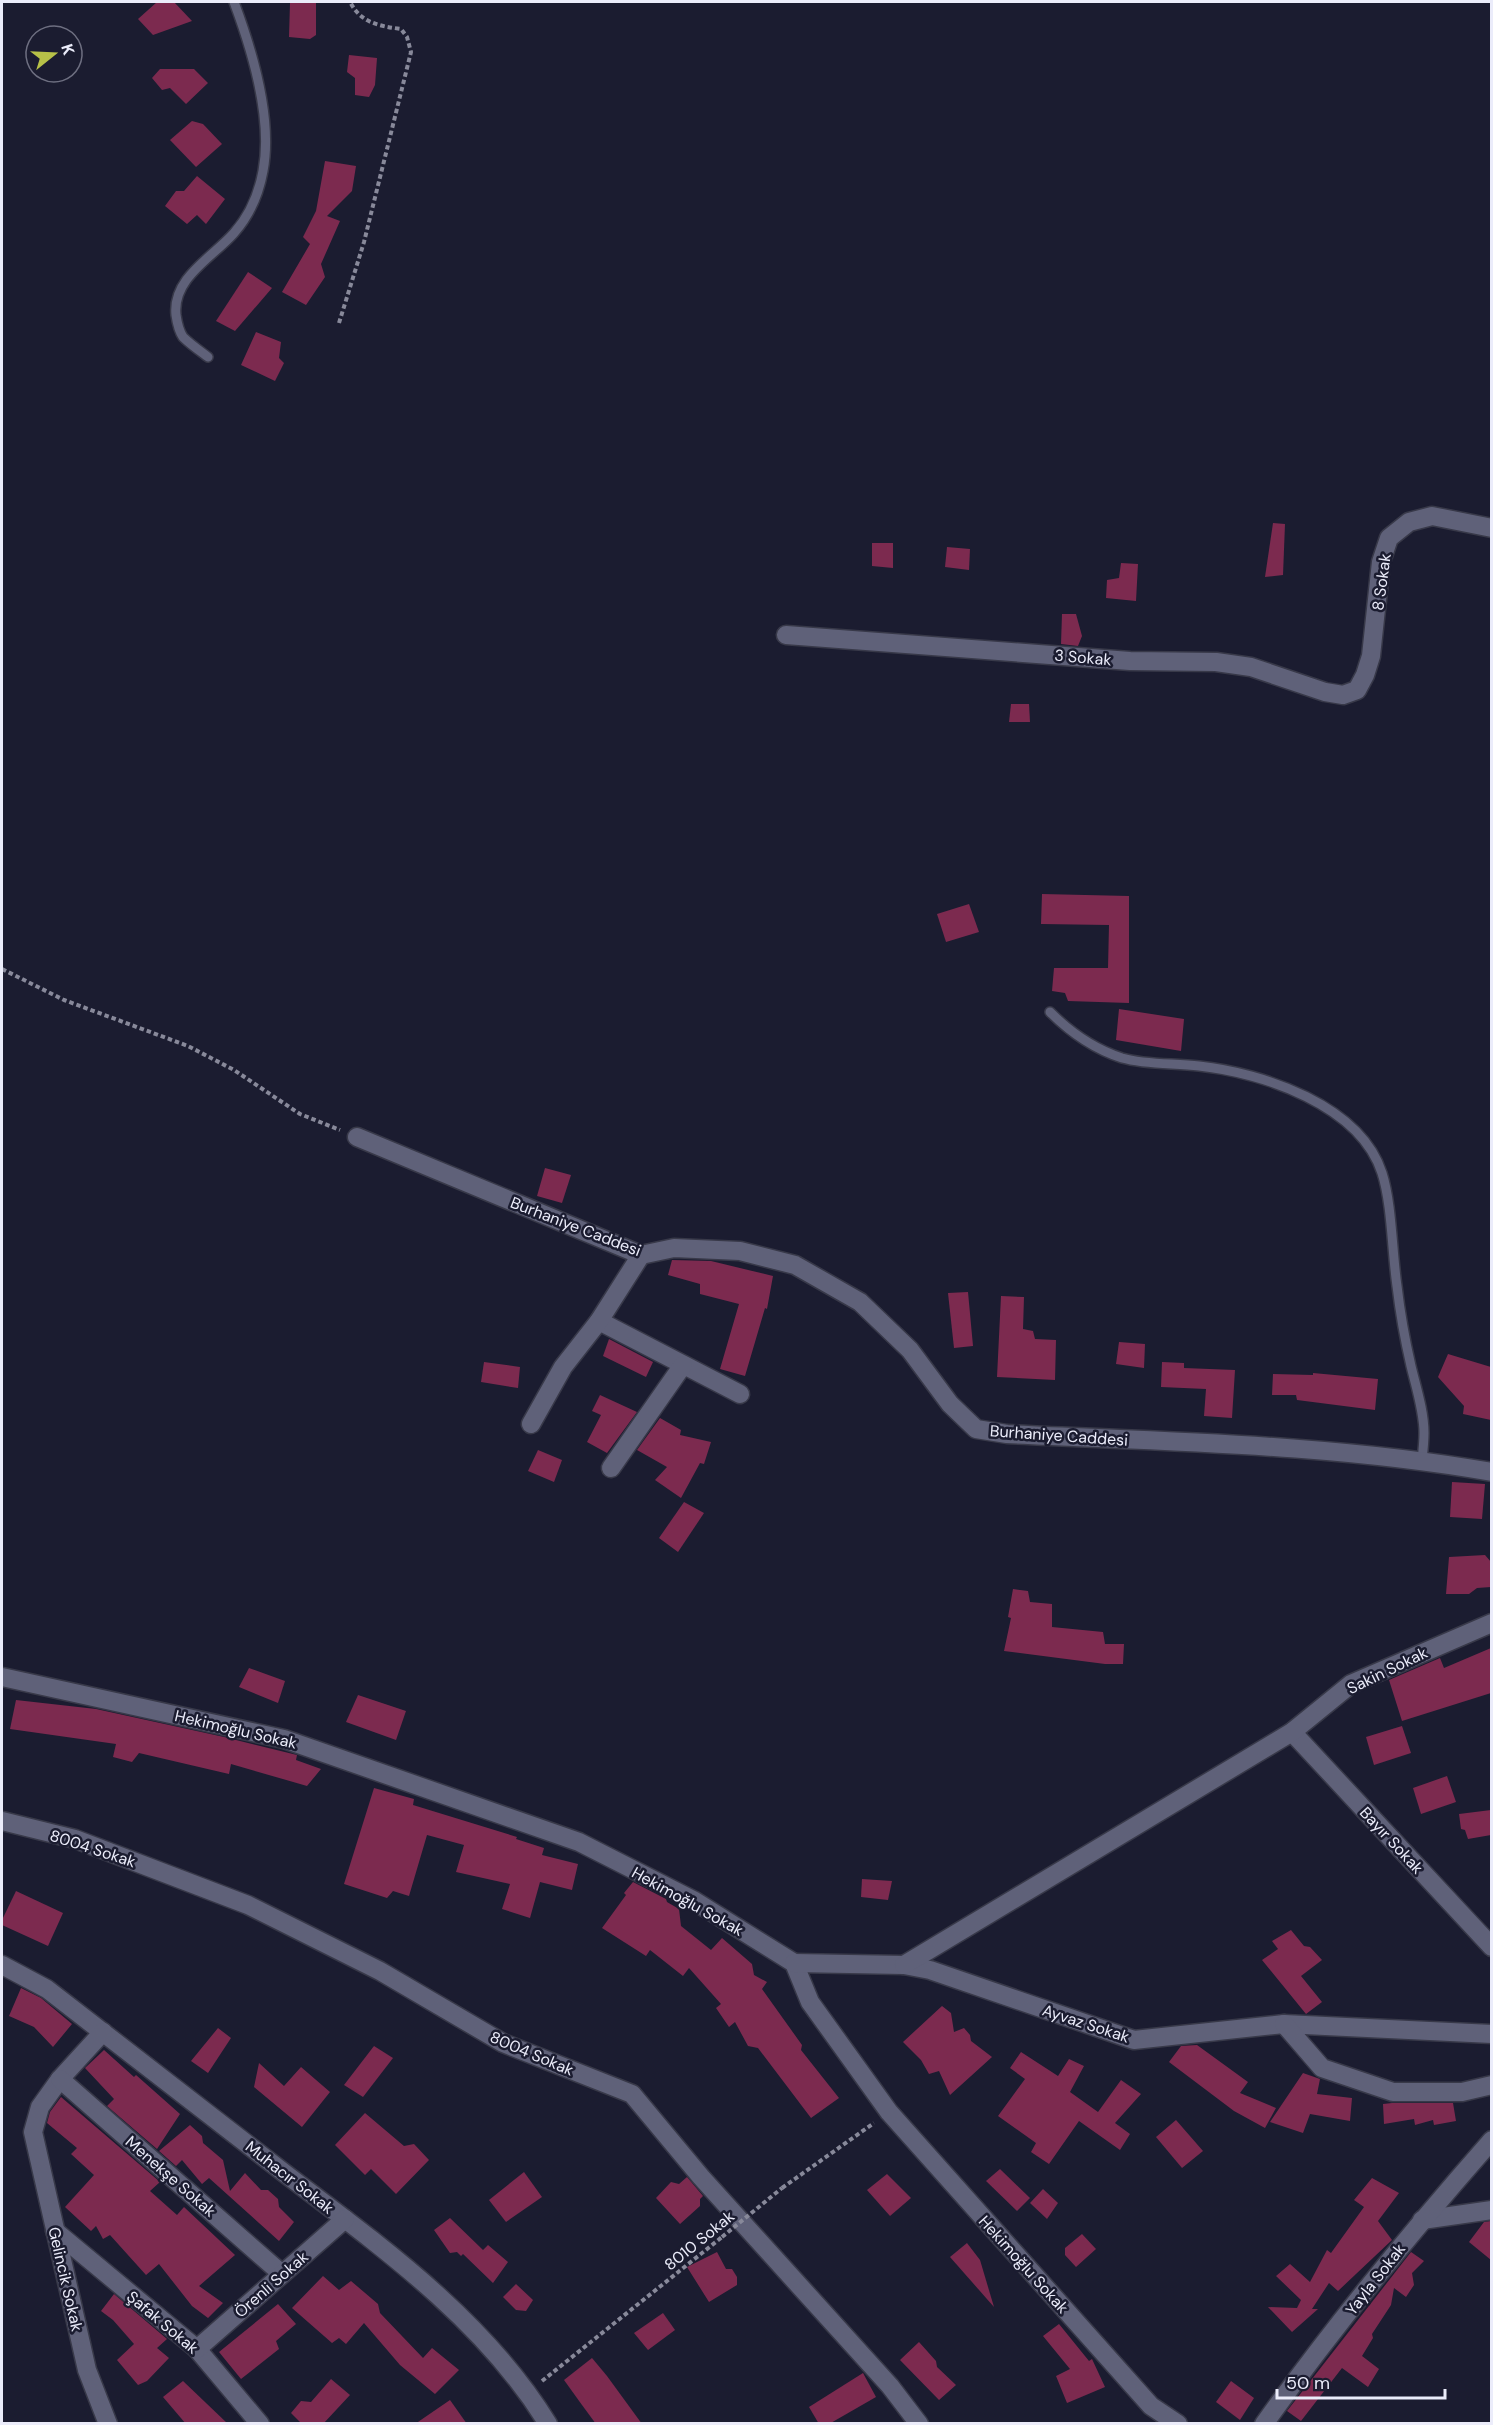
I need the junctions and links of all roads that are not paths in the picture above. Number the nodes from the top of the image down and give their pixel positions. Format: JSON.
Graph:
{"nodes":[{"id":1,"x":234,"y":2,"type":"edge"},
{"id":2,"x":208,"y":357,"type":"dead end"},
{"id":3,"x":1491,"y":528,"type":"edge"},
{"id":4,"x":786,"y":634,"type":"dead end"},
{"id":5,"x":1365,"y":675,"type":"joint"},
{"id":6,"x":1050,"y":1012,"type":"dead end"},
{"id":7,"x":357,"y":1137,"type":"road end"},
{"id":8,"x":641,"y":1255,"type":"junction"},
{"id":9,"x":599,"y":1321,"type":"junction"},
{"id":10,"x":683,"y":1365,"type":"junction"},
{"id":11,"x":740,"y":1394,"type":"dead end"},
{"id":12,"x":531,"y":1424,"type":"dead end"},
{"id":13,"x":1422,"y":1460,"type":"junction"},
{"id":14,"x":611,"y":1468,"type":"dead end"},
{"id":15,"x":1491,"y":1472,"type":"edge"},
{"id":16,"x":1491,"y":1623,"type":"edge"},
{"id":17,"x":2,"y":1677,"type":"edge"},
{"id":18,"x":1292,"y":1732,"type":"junction"},
{"id":19,"x":2,"y":1821,"type":"edge"},
{"id":20,"x":1491,"y":1947,"type":"edge"},
{"id":21,"x":794,"y":1963,"type":"junction"},
{"id":22,"x":2,"y":1965,"type":"edge"},
{"id":23,"x":904,"y":1965,"type":"junction"},
{"id":24,"x":1284,"y":2024,"type":"junction"},
{"id":25,"x":103,"y":2032,"type":"junction"},
{"id":26,"x":1491,"y":2034,"type":"edge"},
{"id":27,"x":60,"y":2079,"type":"junction"},
{"id":28,"x":1491,"y":2085,"type":"edge"},
{"id":29,"x":1491,"y":2140,"type":"edge"},
{"id":30,"x":1491,"y":2210,"type":"edge"},
{"id":31,"x":345,"y":2219,"type":"junction"},
{"id":32,"x":1422,"y":2220,"type":"junction"},
{"id":33,"x":55,"y":2231,"type":"junction"},
{"id":34,"x":282,"y":2274,"type":"junction"},
{"id":35,"x":197,"y":2349,"type":"junction"},
{"id":36,"x":1152,"y":2415,"type":"edge"},
{"id":37,"x":108,"y":2424,"type":"edge"},
{"id":38,"x":260,"y":2424,"type":"edge"},
{"id":39,"x":548,"y":2424,"type":"edge"},
{"id":40,"x":919,"y":2424,"type":"edge"},
{"id":41,"x":1178,"y":2424,"type":"edge"},
{"id":42,"x":1264,"y":2424,"type":"edge"}],
"edges":[{"from":1,"to":2,"type":"lane"},
{"from":3,"to":5,"type":"street","name":"8 Sokak"},
{"from":4,"to":5,"type":"street","name":"3 Sokak"},
{"from":6,"to":13,"type":"lane"},
{"from":7,"to":8,"type":"street","name":"Burhaniye Caddesi"},
{"from":8,"to":9,"type":"street"},
{"from":8,"to":13,"type":"street","name":"Burhaniye Caddesi"},
{"from":9,"to":10,"type":"street"},
{"from":9,"to":12,"type":"street"},
{"from":10,"to":11,"type":"street"},
{"from":10,"to":14,"type":"street"},
{"from":13,"to":15,"type":"street","name":"Burhaniye Caddesi"},
{"from":16,"to":18,"type":"street","name":"Sakin Sokak"},
{"from":17,"to":21,"type":"street","name":"Hekimoğlu Sokak"},
{"from":18,"to":20,"type":"street","name":"Bayır Sokak"},
{"from":18,"to":23,"type":"street","name":"Sakin Sokak"},
{"from":19,"to":40,"type":"street","name":"8004 Sokak"},
{"from":21,"to":23,"type":"street","name":"Ayvaz Sokak"},
{"from":21,"to":36,"type":"street","name":"Hekimoğlu Sokak"},
{"from":22,"to":25,"type":"street","name":"Muhacır Sokak"},
{"from":23,"to":24,"type":"street","name":"Ayvaz Sokak"},
{"from":24,"to":26,"type":"street","name":"Ayvaz Sokak"},
{"from":24,"to":28,"type":"street"},
{"from":25,"to":27,"type":"street"},
{"from":25,"to":31,"type":"street","name":"Muhacır Sokak"},
{"from":27,"to":33,"type":"street","name":"Gelincik Sokak"},
{"from":27,"to":34,"type":"street","name":"Menekşe Sokak"},
{"from":29,"to":32,"type":"street","name":"Yayla Sokak"},
{"from":30,"to":32,"type":"street"},
{"from":31,"to":34,"type":"street","name":"Örenli Sokak"},
{"from":31,"to":39,"type":"street","name":"Muhacır Sokak"},
{"from":32,"to":42,"type":"street","name":"Yayla Sokak"},
{"from":33,"to":35,"type":"street","name":"Şafak Sokak"},
{"from":33,"to":37,"type":"street","name":"Gelincik Sokak"},
{"from":34,"to":35,"type":"street","name":"Örenli Sokak"},
{"from":35,"to":38,"type":"street","name":"Şafak Sokak"},
{"from":36,"to":41,"type":"street","name":"Hekimoğlu Sokak"}]}
